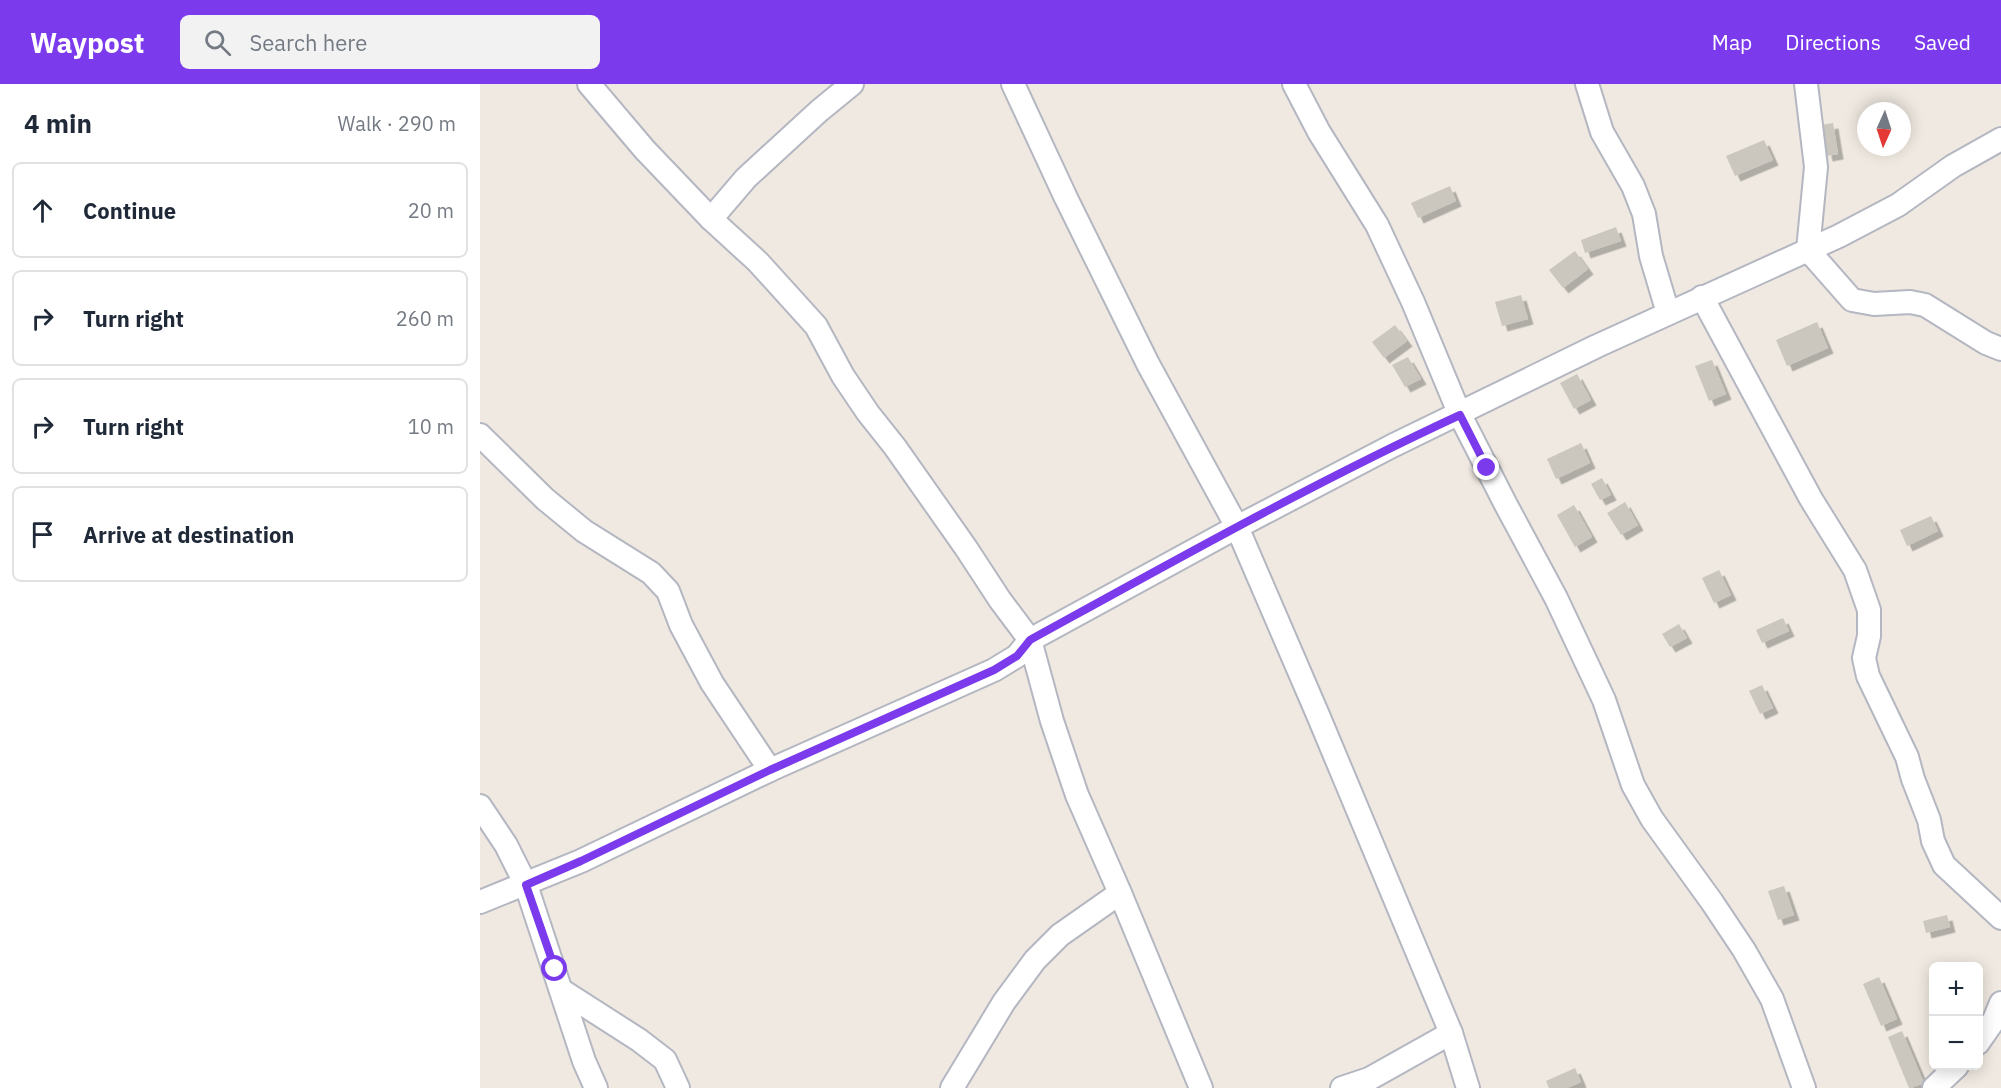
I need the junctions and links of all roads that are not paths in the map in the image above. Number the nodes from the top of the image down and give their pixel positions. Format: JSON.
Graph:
{"nodes":[{"id":1,"x":588,"y":84,"type":"edge"},
{"id":2,"x":852,"y":84,"type":"edge"},
{"id":3,"x":1013,"y":84,"type":"edge"},
{"id":4,"x":1294,"y":84,"type":"edge"},
{"id":5,"x":1587,"y":84,"type":"edge"},
{"id":6,"x":1806,"y":84,"type":"edge"},
{"id":7,"x":2001,"y":139,"type":"edge"},
{"id":8,"x":711,"y":219,"type":"junction"},
{"id":9,"x":1808,"y":250,"type":"junction"},
{"id":10,"x":1702,"y":297,"type":"junction"},
{"id":11,"x":1668,"y":313,"type":"junction"},
{"id":12,"x":2001,"y":349,"type":"edge"},
{"id":13,"x":1460,"y":415,"type":"junction"},
{"id":14,"x":480,"y":435,"type":"edge"},
{"id":15,"x":1237,"y":526,"type":"junction"},
{"id":16,"x":1030,"y":640,"type":"junction"},
{"id":17,"x":770,"y":770,"type":"junction"},
{"id":18,"x":480,"y":806,"type":"edge"},
{"id":19,"x":526,"y":885,"type":"junction"},
{"id":20,"x":1120,"y":893,"type":"junction"},
{"id":21,"x":480,"y":902,"type":"edge"},
{"id":22,"x":2001,"y":918,"type":"edge"},
{"id":23,"x":561,"y":990,"type":"junction"},
{"id":24,"x":2001,"y":1003,"type":"edge"},
{"id":25,"x":1451,"y":1033,"type":"junction"},
{"id":26,"x":1983,"y":1036,"type":"edge"},
{"id":27,"x":1952,"y":1070,"type":"edge"},
{"id":28,"x":597,"y":1088,"type":"edge"},
{"id":29,"x":678,"y":1088,"type":"edge"},
{"id":30,"x":952,"y":1088,"type":"edge"},
{"id":31,"x":1201,"y":1088,"type":"edge"},
{"id":32,"x":1342,"y":1088,"type":"edge"},
{"id":33,"x":1468,"y":1088,"type":"edge"},
{"id":34,"x":1804,"y":1088,"type":"edge"},
{"id":35,"x":1934,"y":1088,"type":"edge"}],
"edges":[{"from":1,"to":8,"type":"street"},
{"from":2,"to":8,"type":"street"},
{"from":3,"to":15,"type":"street"},
{"from":4,"to":13,"type":"street"},
{"from":5,"to":11,"type":"street"},
{"from":6,"to":9,"type":"street"},
{"from":7,"to":9,"type":"street"},
{"from":8,"to":16,"type":"street"},
{"from":9,"to":10,"type":"street"},
{"from":9,"to":12,"type":"street"},
{"from":10,"to":11,"type":"street"},
{"from":10,"to":22,"type":"street"},
{"from":11,"to":13,"type":"street"},
{"from":13,"to":15,"type":"street"},
{"from":13,"to":34,"type":"street"},
{"from":14,"to":17,"type":"street"},
{"from":15,"to":16,"type":"street"},
{"from":15,"to":25,"type":"street"},
{"from":16,"to":17,"type":"street"},
{"from":16,"to":20,"type":"street"},
{"from":17,"to":19,"type":"street"},
{"from":18,"to":19,"type":"street"},
{"from":19,"to":21,"type":"street"},
{"from":19,"to":23,"type":"street"},
{"from":20,"to":30,"type":"street"},
{"from":20,"to":31,"type":"street"},
{"from":23,"to":28,"type":"street"},
{"from":23,"to":29,"type":"street"},
{"from":24,"to":26,"type":"street"},
{"from":25,"to":32,"type":"street"},
{"from":25,"to":33,"type":"street"},
{"from":27,"to":35,"type":"street"}]}
